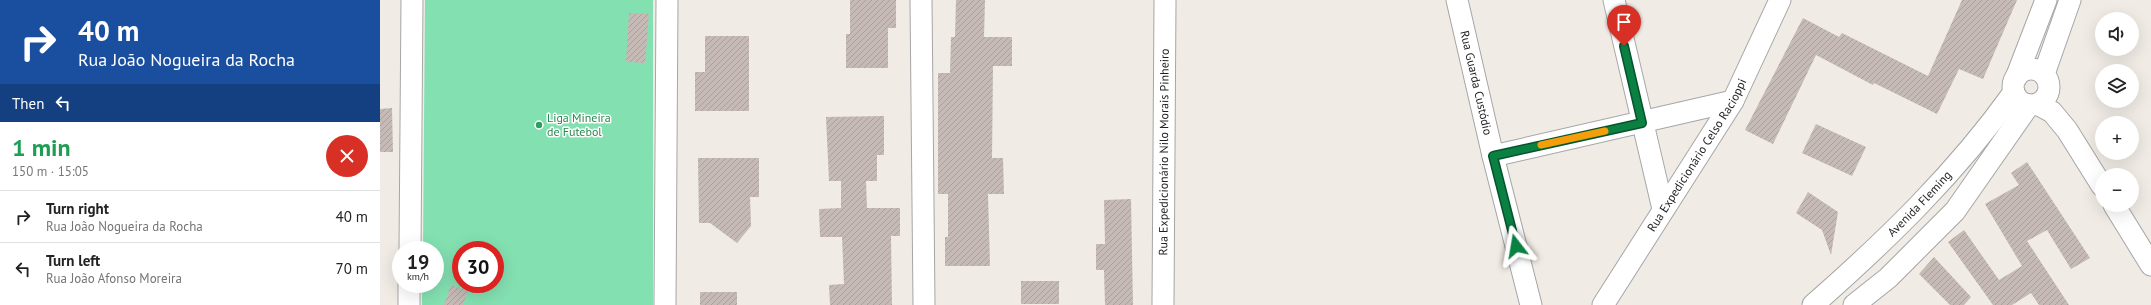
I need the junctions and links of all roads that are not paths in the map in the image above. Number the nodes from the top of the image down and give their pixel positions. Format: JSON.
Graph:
{"nodes":[{"id":1,"x":412,"y":0,"type":"edge"},
{"id":2,"x":667,"y":0,"type":"edge"},
{"id":3,"x":921,"y":0,"type":"edge"},
{"id":4,"x":1165,"y":0,"type":"edge"},
{"id":5,"x":1457,"y":0,"type":"edge"},
{"id":6,"x":1614,"y":0,"type":"edge"},
{"id":7,"x":2046,"y":0,"type":"edge"},
{"id":8,"x":2070,"y":0,"type":"edge"},
{"id":9,"x":1776,"y":4,"type":"edge"},
{"id":10,"x":2044,"y":74,"type":"junction"},
{"id":11,"x":2015,"y":85,"type":"junction"},
{"id":12,"x":1733,"y":101,"type":"junction"},
{"id":13,"x":2042,"y":104,"type":"junction"},
{"id":14,"x":1642,"y":123,"type":"junction"},
{"id":15,"x":1493,"y":156,"type":"junction"},
{"id":16,"x":2095,"y":175,"type":"edge"},
{"id":17,"x":1663,"y":209,"type":"junction"},
{"id":18,"x":2118,"y":212,"type":"edge"},
{"id":19,"x":410,"y":241,"type":"edge"},
{"id":20,"x":2151,"y":265,"type":"edge"},
{"id":21,"x":409,"y":293,"type":"edge"},
{"id":22,"x":409,"y":305,"type":"edge"},
{"id":23,"x":665,"y":305,"type":"edge"},
{"id":24,"x":924,"y":305,"type":"edge"},
{"id":25,"x":1163,"y":305,"type":"edge"},
{"id":26,"x":1531,"y":305,"type":"edge"},
{"id":27,"x":1603,"y":305,"type":"edge"},
{"id":28,"x":1813,"y":305,"type":"edge"},
{"id":29,"x":1854,"y":305,"type":"edge"}],
"edges":[{"from":1,"to":19,"type":"street"},
{"from":2,"to":23,"type":"street"},
{"from":3,"to":24,"type":"street"},
{"from":4,"to":25,"type":"street","name":"Rua Expedicionário Nilo Morais Pinheiro"},
{"from":5,"to":15,"type":"street","name":"Rua Guarda Custódio"},
{"from":6,"to":14,"type":"street"},
{"from":7,"to":11,"type":"street","name":"Avenida Fleming"},
{"from":8,"to":10,"type":"street"},
{"from":9,"to":12,"type":"street","name":"Rua Expedicionário Celso Racioppi"},
{"from":10,"to":11,"type":"street"},
{"from":10,"to":13,"type":"street"},
{"from":11,"to":13,"type":"street"},
{"from":11,"to":28,"type":"street","name":"Avenida Fleming"},
{"from":12,"to":14,"type":"street"},
{"from":12,"to":17,"type":"street","name":"Rua Expedicionário Celso Racioppi"},
{"from":13,"to":16,"type":"street"},
{"from":13,"to":29,"type":"street"},
{"from":14,"to":15,"type":"street"},
{"from":14,"to":17,"type":"street"},
{"from":15,"to":26,"type":"street","name":"Rua Guarda Custódio"},
{"from":17,"to":27,"type":"street","name":"Rua Expedicionário Celso Racioppi"},
{"from":18,"to":20,"type":"street"},
{"from":21,"to":22,"type":"street"}]}
